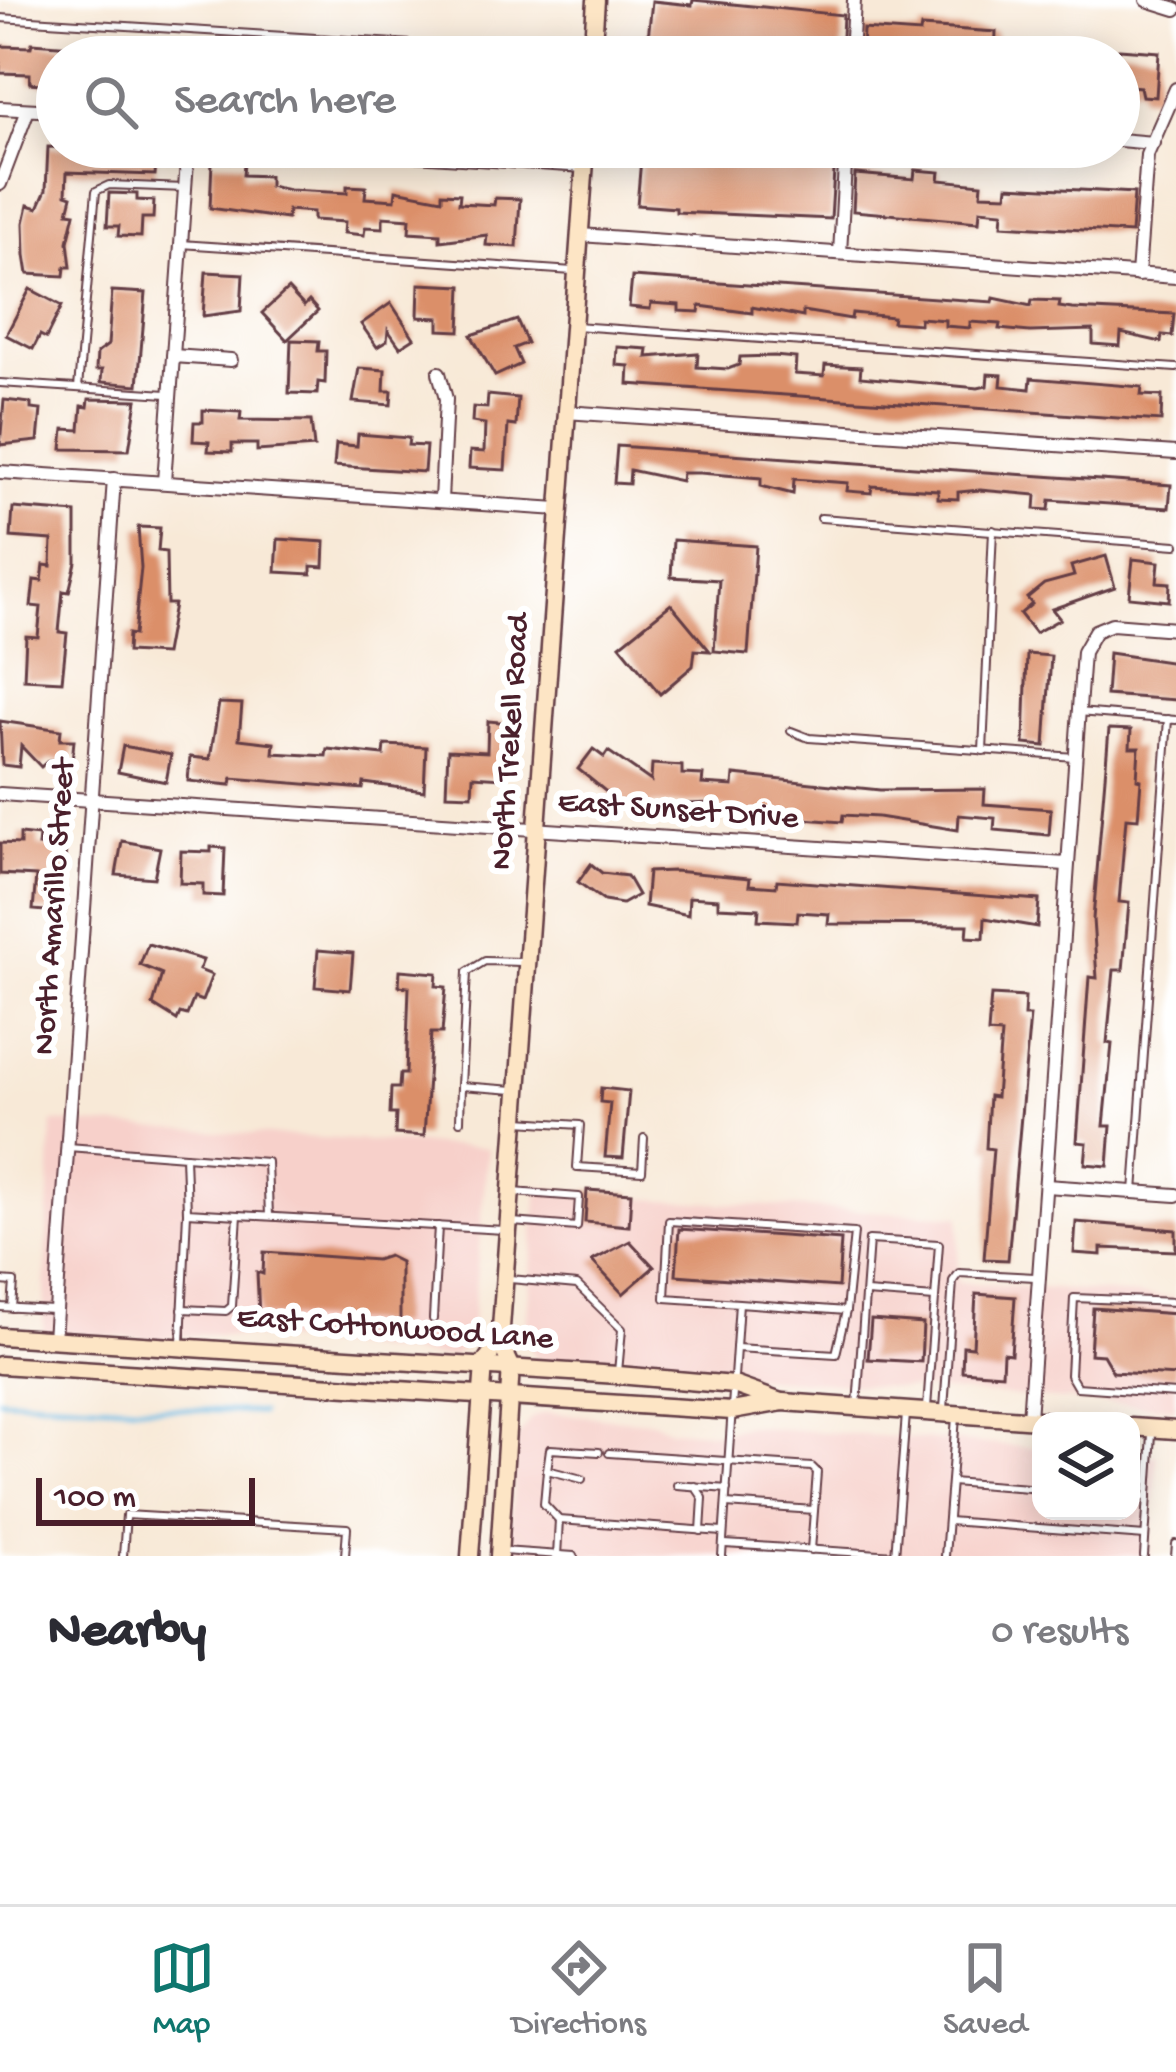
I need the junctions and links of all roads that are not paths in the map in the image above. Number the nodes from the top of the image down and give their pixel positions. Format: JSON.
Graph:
{"nodes":[{"id":1,"x":596,"y":0,"type":"edge"},
{"id":2,"x":854,"y":0,"type":"edge"},
{"id":3,"x":1148,"y":0,"type":"edge"},
{"id":4,"x":1176,"y":9,"type":"edge"},
{"id":5,"x":0,"y":18,"type":"edge"},
{"id":6,"x":280,"y":36,"type":"edge"},
{"id":7,"x":593,"y":36,"type":"edge"},
{"id":8,"x":852,"y":36,"type":"edge"},
{"id":9,"x":1176,"y":89,"type":"edge"},
{"id":10,"x":0,"y":108,"type":"edge"},
{"id":11,"x":28,"y":110,"type":"junction"},
{"id":12,"x":36,"y":110,"type":"edge"},
{"id":13,"x":1173,"y":110,"type":"edge"},
{"id":14,"x":1140,"y":142,"type":"edge"},
{"id":15,"x":1154,"y":143,"type":"junction"},
{"id":16,"x":186,"y":168,"type":"edge"},
{"id":17,"x":584,"y":168,"type":"edge"},
{"id":18,"x":845,"y":168,"type":"edge"},
{"id":19,"x":0,"y":184,"type":"edge"},
{"id":20,"x":185,"y":188,"type":"junction"},
{"id":21,"x":580,"y":235,"type":"junction"},
{"id":22,"x":181,"y":244,"type":"junction"},
{"id":23,"x":840,"y":253,"type":"junction"},
{"id":24,"x":576,"y":271,"type":"junction"},
{"id":25,"x":1138,"y":274,"type":"junction"},
{"id":26,"x":1176,"y":277,"type":"edge"},
{"id":27,"x":572,"y":326,"type":"junction"},
{"id":28,"x":173,"y":356,"type":"junction"},
{"id":29,"x":231,"y":360,"type":"dead end"},
{"id":30,"x":1176,"y":368,"type":"edge"},
{"id":31,"x":439,"y":373,"type":"dead end"},
{"id":32,"x":0,"y":383,"type":"edge"},
{"id":33,"x":78,"y":388,"type":"junction"},
{"id":34,"x":170,"y":394,"type":"junction"},
{"id":35,"x":565,"y":412,"type":"junction"},
{"id":36,"x":1176,"y":453,"type":"edge"},
{"id":37,"x":0,"y":472,"type":"edge"},
{"id":38,"x":114,"y":479,"type":"junction"},
{"id":39,"x":164,"y":482,"type":"junction"},
{"id":40,"x":441,"y":500,"type":"junction"},
{"id":41,"x":559,"y":509,"type":"junction"},
{"id":42,"x":821,"y":518,"type":"dead end"},
{"id":43,"x":993,"y":530,"type":"junction"},
{"id":44,"x":1176,"y":545,"type":"edge"},
{"id":45,"x":1176,"y":629,"type":"edge"},
{"id":46,"x":1078,"y":712,"type":"junction"},
{"id":47,"x":1172,"y":720,"type":"edge"},
{"id":48,"x":791,"y":731,"type":"dead end"},
{"id":49,"x":983,"y":751,"type":"junction"},
{"id":50,"x":1075,"y":757,"type":"junction"},
{"id":51,"x":0,"y":794,"type":"edge"},
{"id":52,"x":90,"y":800,"type":"junction"},
{"id":53,"x":537,"y":830,"type":"junction"},
{"id":54,"x":1066,"y":864,"type":"junction"},
{"id":55,"x":527,"y":963,"type":"junction"},
{"id":56,"x":461,"y":1086,"type":"junction"},
{"id":57,"x":518,"y":1090,"type":"junction"},
{"id":58,"x":515,"y":1120,"type":"junction"},
{"id":59,"x":460,"y":1121,"type":"dead end"},
{"id":60,"x":644,"y":1138,"type":"dead end"},
{"id":61,"x":67,"y":1148,"type":"junction"},
{"id":62,"x":185,"y":1156,"type":"junction"},
{"id":63,"x":1046,"y":1186,"type":"junction"},
{"id":64,"x":511,"y":1192,"type":"junction"},
{"id":65,"x":1135,"y":1192,"type":"junction"},
{"id":66,"x":1176,"y":1195,"type":"edge"},
{"id":67,"x":187,"y":1212,"type":"junction"},
{"id":68,"x":238,"y":1214,"type":"junction"},
{"id":69,"x":269,"y":1216,"type":"junction"},
{"id":70,"x":439,"y":1226,"type":"junction"},
{"id":71,"x":508,"y":1226,"type":"junction"},
{"id":72,"x":505,"y":1278,"type":"junction"},
{"id":73,"x":1040,"y":1278,"type":"junction"},
{"id":74,"x":0,"y":1280,"type":"edge"},
{"id":75,"x":865,"y":1293,"type":"junction"},
{"id":76,"x":935,"y":1298,"type":"junction"},
{"id":77,"x":1176,"y":1302,"type":"edge"},
{"id":78,"x":739,"y":1303,"type":"junction"},
{"id":79,"x":0,"y":1307,"type":"edge"},
{"id":80,"x":12,"y":1308,"type":"junction"},
{"id":81,"x":182,"y":1309,"type":"junction"},
{"id":82,"x":56,"y":1310,"type":"junction"},
{"id":83,"x":846,"y":1311,"type":"junction"},
{"id":84,"x":433,"y":1319,"type":"dead end"},
{"id":85,"x":0,"y":1336,"type":"edge"},
{"id":86,"x":54,"y":1339,"type":"junction"},
{"id":87,"x":500,"y":1342,"type":"junction"},
{"id":88,"x":176,"y":1346,"type":"junction"},
{"id":89,"x":736,"y":1348,"type":"junction"},
{"id":90,"x":484,"y":1364,"type":"junction"},
{"id":91,"x":0,"y":1366,"type":"edge"},
{"id":92,"x":511,"y":1366,"type":"junction"},
{"id":93,"x":618,"y":1375,"type":"junction"},
{"id":94,"x":168,"y":1376,"type":"junction"},
{"id":95,"x":734,"y":1385,"type":"junction"},
{"id":96,"x":1176,"y":1394,"type":"edge"},
{"id":97,"x":481,"y":1395,"type":"junction"},
{"id":98,"x":510,"y":1397,"type":"junction"},
{"id":99,"x":783,"y":1402,"type":"junction"},
{"id":100,"x":857,"y":1407,"type":"junction"},
{"id":101,"x":906,"y":1410,"type":"junction"},
{"id":102,"x":732,"y":1411,"type":"junction"},
{"id":103,"x":942,"y":1413,"type":"junction"},
{"id":104,"x":1029,"y":1419,"type":"junction"},
{"id":105,"x":1032,"y":1419,"type":"edge"},
{"id":106,"x":1140,"y":1427,"type":"edge"},
{"id":107,"x":1152,"y":1428,"type":"junction"},
{"id":108,"x":1176,"y":1430,"type":"edge"},
{"id":109,"x":599,"y":1452,"type":"dead end"},
{"id":110,"x":609,"y":1453,"type":"dead end"},
{"id":111,"x":728,"y":1461,"type":"junction"},
{"id":112,"x":547,"y":1470,"type":"junction"},
{"id":113,"x":582,"y":1478,"type":"dead end"},
{"id":114,"x":951,"y":1482,"type":"junction"},
{"id":115,"x":676,"y":1485,"type":"dead end"},
{"id":116,"x":695,"y":1486,"type":"junction"},
{"id":117,"x":1032,"y":1488,"type":"edge"},
{"id":118,"x":727,"y":1489,"type":"junction"},
{"id":119,"x":1140,"y":1497,"type":"edge"},
{"id":120,"x":1148,"y":1497,"type":"junction"},
{"id":121,"x":726,"y":1504,"type":"junction"},
{"id":122,"x":814,"y":1510,"type":"junction"},
{"id":123,"x":559,"y":1520,"type":"junction"},
{"id":124,"x":948,"y":1521,"type":"junction"},
{"id":125,"x":700,"y":1531,"type":"junction"},
{"id":126,"x":724,"y":1532,"type":"junction"},
{"id":127,"x":1145,"y":1536,"type":"junction"},
{"id":128,"x":723,"y":1544,"type":"junction"},
{"id":129,"x":1176,"y":1544,"type":"edge"},
{"id":130,"x":811,"y":1550,"type":"junction"},
{"id":131,"x":499,"y":1553,"type":"edge"},
{"id":132,"x":557,"y":1555,"type":"edge"},
{"id":133,"x":123,"y":1556,"type":"edge"},
{"id":134,"x":346,"y":1556,"type":"edge"},
{"id":135,"x":470,"y":1556,"type":"edge"},
{"id":136,"x":574,"y":1556,"type":"edge"},
{"id":137,"x":722,"y":1556,"type":"edge"},
{"id":138,"x":895,"y":1556,"type":"edge"},
{"id":139,"x":945,"y":1556,"type":"edge"},
{"id":140,"x":1144,"y":1556,"type":"edge"},
{"id":141,"x":1175,"y":1556,"type":"edge"}],
"edges":[{"from":1,"to":7,"type":"main road"},
{"from":2,"to":8,"type":"street"},
{"from":3,"to":4,"type":"street"},
{"from":5,"to":6,"type":"lane"},
{"from":9,"to":13,"type":"street"},
{"from":10,"to":11,"type":"street"},
{"from":11,"to":12,"type":"street"},
{"from":11,"to":19,"type":"street"},
{"from":13,"to":15,"type":"street"},
{"from":14,"to":15,"type":"street"},
{"from":15,"to":25,"type":"street"},
{"from":16,"to":20,"type":"street"},
{"from":17,"to":21,"type":"main road","name":"North Trekell Road"},
{"from":18,"to":23,"type":"street"},
{"from":20,"to":22,"type":"street"},
{"from":20,"to":33,"type":"lane"},
{"from":21,"to":23,"type":"street"},
{"from":21,"to":24,"type":"main road","name":"North Trekell Road"},
{"from":22,"to":24,"type":"lane"},
{"from":22,"to":28,"type":"street"},
{"from":23,"to":25,"type":"street"},
{"from":24,"to":27,"type":"main road","name":"North Trekell Road"},
{"from":25,"to":26,"type":"street"},
{"from":27,"to":30,"type":"lane"},
{"from":27,"to":35,"type":"main road","name":"North Trekell Road"},
{"from":28,"to":29,"type":"street"},
{"from":28,"to":34,"type":"street"},
{"from":31,"to":40,"type":"street"},
{"from":32,"to":33,"type":"lane"},
{"from":33,"to":34,"type":"lane"},
{"from":34,"to":39,"type":"street"},
{"from":35,"to":36,"type":"street"},
{"from":35,"to":41,"type":"main road","name":"North Trekell Road"},
{"from":37,"to":38,"type":"street"},
{"from":38,"to":39,"type":"street"},
{"from":38,"to":52,"type":"street","name":"North Amarillo Street"},
{"from":39,"to":40,"type":"street"},
{"from":40,"to":41,"type":"street"},
{"from":41,"to":53,"type":"main road","name":"North Trekell Road"},
{"from":42,"to":43,"type":"lane"},
{"from":43,"to":44,"type":"lane"},
{"from":43,"to":49,"type":"lane"},
{"from":45,"to":46,"type":"street"},
{"from":46,"to":47,"type":"lane"},
{"from":46,"to":50,"type":"street"},
{"from":47,"to":65,"type":"lane"},
{"from":48,"to":49,"type":"lane"},
{"from":49,"to":50,"type":"lane"},
{"from":50,"to":54,"type":"street"},
{"from":51,"to":52,"type":"street","name":"East Sunset Drive"},
{"from":52,"to":53,"type":"street","name":"East Sunset Drive"},
{"from":52,"to":61,"type":"street","name":"North Amarillo Street"},
{"from":53,"to":54,"type":"street","name":"East Sunset Drive"},
{"from":53,"to":55,"type":"main road","name":"North Trekell Road"},
{"from":54,"to":63,"type":"street"},
{"from":55,"to":56,"type":"lane"},
{"from":55,"to":57,"type":"main road","name":"North Trekell Road"},
{"from":56,"to":57,"type":"lane"},
{"from":56,"to":59,"type":"lane"},
{"from":57,"to":58,"type":"main road","name":"North Trekell Road"},
{"from":58,"to":60,"type":"lane"},
{"from":58,"to":64,"type":"main road","name":"North Trekell Road"},
{"from":61,"to":62,"type":"lane"},
{"from":61,"to":82,"type":"street","name":"North Amarillo Street"},
{"from":62,"to":67,"type":"lane"},
{"from":62,"to":69,"type":"lane"},
{"from":63,"to":65,"type":"street"},
{"from":63,"to":73,"type":"street"},
{"from":64,"to":71,"type":"main road","name":"North Trekell Road"},
{"from":64,"to":71,"type":"lane"},
{"from":65,"to":66,"type":"street"},
{"from":67,"to":68,"type":"lane"},
{"from":67,"to":81,"type":"lane"},
{"from":68,"to":69,"type":"lane"},
{"from":68,"to":81,"type":"lane"},
{"from":69,"to":70,"type":"lane"},
{"from":70,"to":71,"type":"lane"},
{"from":70,"to":84,"type":"lane"},
{"from":71,"to":72,"type":"main road","name":"North Trekell Road"},
{"from":72,"to":87,"type":"main road","name":"North Trekell Road"},
{"from":72,"to":93,"type":"lane"},
{"from":73,"to":103,"type":"lane"},
{"from":73,"to":104,"type":"street"},
{"from":74,"to":80,"type":"lane"},
{"from":75,"to":76,"type":"lane"},
{"from":75,"to":76,"type":"lane"},
{"from":75,"to":100,"type":"lane"},
{"from":76,"to":103,"type":"lane"},
{"from":77,"to":96,"type":"lane"},
{"from":78,"to":83,"type":"lane"},
{"from":78,"to":83,"type":"lane"},
{"from":78,"to":89,"type":"lane"},
{"from":79,"to":80,"type":"lane"},
{"from":80,"to":82,"type":"lane"},
{"from":81,"to":88,"type":"lane"},
{"from":82,"to":86,"type":"street","name":"North Amarillo Street"},
{"from":83,"to":89,"type":"lane"},
{"from":85,"to":86,"type":"main road","name":"East Cottonwood Lane"},
{"from":86,"to":88,"type":"main road","name":"East Cottonwood Lane"},
{"from":87,"to":90,"type":"main road"},
{"from":87,"to":92,"type":"main road","name":"North Trekell Road"},
{"from":88,"to":90,"type":"main road","name":"East Cottonwood Lane"},
{"from":88,"to":94,"type":"main road"},
{"from":89,"to":95,"type":"lane"},
{"from":90,"to":92,"type":"main road","name":"East Cottonwood Lane"},
{"from":90,"to":97,"type":"main road"},
{"from":91,"to":94,"type":"main road","name":"East Cottonwood Lane"},
{"from":92,"to":93,"type":"main road","name":"East Cottonwood Lane"},
{"from":92,"to":98,"type":"main road","name":"North Trekell Road"},
{"from":93,"to":95,"type":"main road","name":"East Cottonwood Lane"},
{"from":94,"to":97,"type":"main road","name":"East Cottonwood Lane"},
{"from":95,"to":99,"type":"main road","name":"East Cottonwood Lane"},
{"from":95,"to":102,"type":"lane"},
{"from":97,"to":98,"type":"main road","name":"East Cottonwood Lane"},
{"from":97,"to":135,"type":"main road"},
{"from":98,"to":102,"type":"main road","name":"East Cottonwood Lane"},
{"from":98,"to":131,"type":"main road","name":"North Trekell Road"},
{"from":99,"to":100,"type":"main road","name":"East Cottonwood Lane"},
{"from":99,"to":102,"type":"main road","name":"East Cottonwood Lane"},
{"from":100,"to":101,"type":"main road","name":"East Cottonwood Lane"},
{"from":101,"to":103,"type":"main road","name":"East Cottonwood Lane"},
{"from":101,"to":138,"type":"lane"},
{"from":102,"to":111,"type":"lane"},
{"from":103,"to":104,"type":"main road","name":"East Cottonwood Lane"},
{"from":103,"to":114,"type":"lane"},
{"from":104,"to":105,"type":"main road","name":"East Cottonwood Lane"},
{"from":106,"to":107,"type":"main road"},
{"from":107,"to":108,"type":"main road"},
{"from":107,"to":120,"type":"lane"},
{"from":109,"to":112,"type":"lane"},
{"from":110,"to":111,"type":"lane"},
{"from":111,"to":118,"type":"lane"},
{"from":111,"to":122,"type":"lane"},
{"from":112,"to":113,"type":"lane"},
{"from":112,"to":123,"type":"lane"},
{"from":114,"to":117,"type":"lane"},
{"from":114,"to":124,"type":"lane"},
{"from":115,"to":116,"type":"lane"},
{"from":116,"to":118,"type":"lane"},
{"from":116,"to":125,"type":"lane"},
{"from":118,"to":121,"type":"lane"},
{"from":119,"to":120,"type":"lane"},
{"from":120,"to":127,"type":"lane"},
{"from":121,"to":122,"type":"lane"},
{"from":121,"to":126,"type":"lane"},
{"from":122,"to":130,"type":"lane"},
{"from":123,"to":125,"type":"lane"},
{"from":123,"to":132,"type":"lane"},
{"from":124,"to":127,"type":"lane"},
{"from":124,"to":139,"type":"lane"},
{"from":125,"to":126,"type":"lane"},
{"from":126,"to":128,"type":"lane"},
{"from":127,"to":140,"type":"lane"},
{"from":128,"to":130,"type":"lane"},
{"from":128,"to":137,"type":"lane"},
{"from":129,"to":141,"type":"lane"},
{"from":130,"to":138,"type":"lane"},
{"from":131,"to":132,"type":"lane"},
{"from":132,"to":136,"type":"lane"},
{"from":133,"to":134,"type":"lane"}]}
